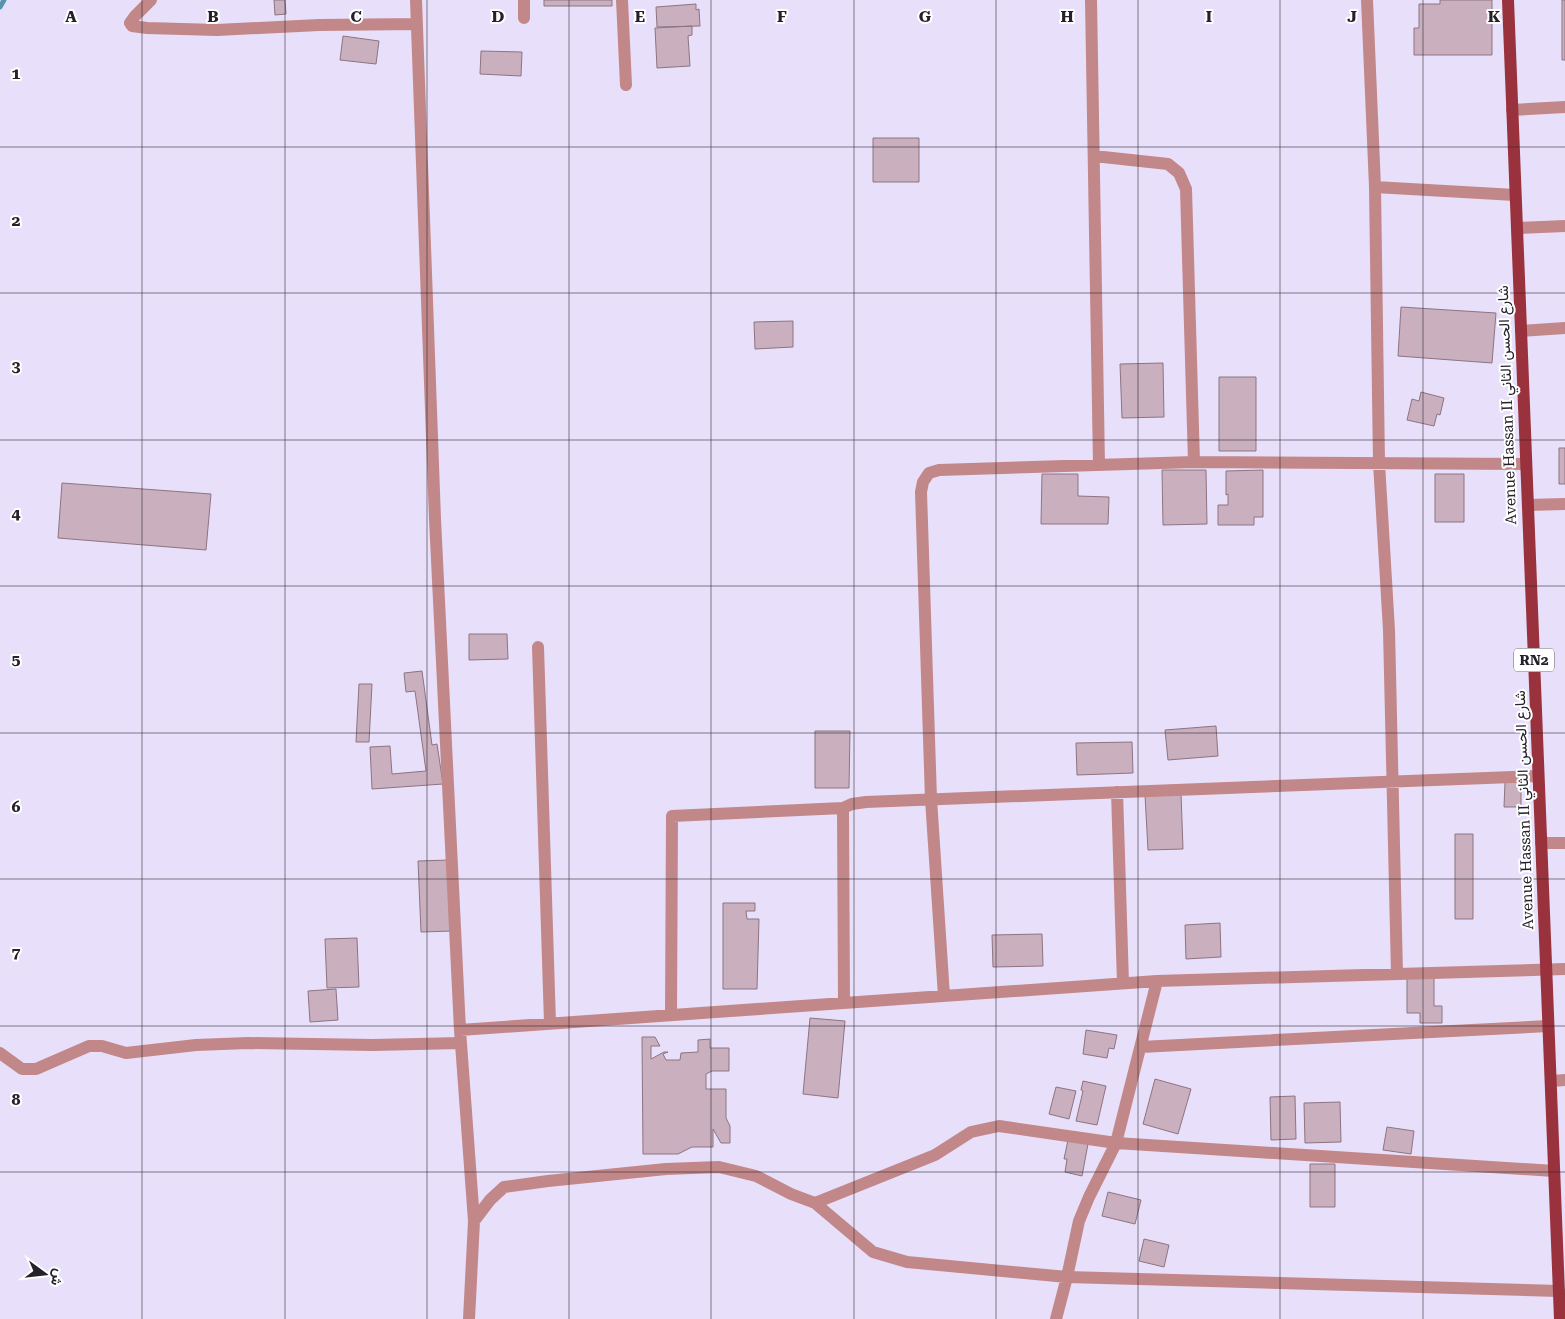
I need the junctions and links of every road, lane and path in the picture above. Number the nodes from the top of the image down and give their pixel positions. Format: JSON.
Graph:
{"nodes":[{"id":1,"x":151,"y":0,"type":"edge"},
{"id":2,"x":416,"y":0,"type":"edge"},
{"id":3,"x":524,"y":0,"type":"edge"},
{"id":4,"x":622,"y":0,"type":"edge"},
{"id":5,"x":1091,"y":0,"type":"edge"},
{"id":6,"x":1367,"y":0,"type":"edge"},
{"id":7,"x":1508,"y":0,"type":"edge"},
{"id":8,"x":524,"y":18,"type":"dead end"},
{"id":9,"x":417,"y":24,"type":"junction"},
{"id":10,"x":626,"y":85,"type":"dead end"},
{"id":11,"x":1565,"y":107,"type":"edge"},
{"id":12,"x":1512,"y":110,"type":"junction"},
{"id":13,"x":1094,"y":156,"type":"junction"},
{"id":14,"x":1375,"y":186,"type":"junction"},
{"id":15,"x":1515,"y":195,"type":"junction"},
{"id":16,"x":1565,"y":226,"type":"edge"},
{"id":17,"x":1517,"y":228,"type":"junction"},
{"id":18,"x":1565,"y":328,"type":"edge"},
{"id":19,"x":1521,"y":331,"type":"junction"},
{"id":20,"x":1194,"y":462,"type":"junction"},
{"id":21,"x":1379,"y":463,"type":"junction"},
{"id":22,"x":1526,"y":464,"type":"junction"},
{"id":23,"x":1100,"y":465,"type":"junction"},
{"id":24,"x":1565,"y":504,"type":"edge"},
{"id":25,"x":1528,"y":505,"type":"junction"},
{"id":26,"x":538,"y":647,"type":"dead end"},
{"id":27,"x":1538,"y":776,"type":"junction"},
{"id":28,"x":1394,"y":782,"type":"junction"},
{"id":29,"x":1117,"y":792,"type":"junction"},
{"id":30,"x":931,"y":799,"type":"junction"},
{"id":31,"x":843,"y":808,"type":"junction"},
{"id":32,"x":1541,"y":843,"type":"junction"},
{"id":33,"x":1565,"y":843,"type":"edge"},
{"id":34,"x":1565,"y":969,"type":"edge"},
{"id":35,"x":1547,"y":970,"type":"junction"},
{"id":36,"x":1397,"y":974,"type":"junction"},
{"id":37,"x":1157,"y":981,"type":"junction"},
{"id":38,"x":1123,"y":984,"type":"junction"},
{"id":39,"x":944,"y":996,"type":"junction"},
{"id":40,"x":844,"y":1003,"type":"junction"},
{"id":41,"x":671,"y":1015,"type":"junction"},
{"id":42,"x":550,"y":1023,"type":"junction"},
{"id":43,"x":1548,"y":1026,"type":"junction"},
{"id":44,"x":460,"y":1036,"type":"junction"},
{"id":45,"x":1141,"y":1047,"type":"junction"},
{"id":46,"x":0,"y":1053,"type":"edge"},
{"id":47,"x":1565,"y":1080,"type":"edge"},
{"id":48,"x":1552,"y":1081,"type":"junction"},
{"id":49,"x":1116,"y":1143,"type":"junction"},
{"id":50,"x":1554,"y":1171,"type":"junction"},
{"id":51,"x":815,"y":1203,"type":"junction"},
{"id":52,"x":474,"y":1221,"type":"junction"},
{"id":53,"x":1067,"y":1276,"type":"junction"},
{"id":54,"x":1559,"y":1291,"type":"junction"},
{"id":55,"x":469,"y":1319,"type":"edge"},
{"id":56,"x":1056,"y":1319,"type":"edge"},
{"id":57,"x":1560,"y":1319,"type":"edge"}],
"edges":[{"from":1,"to":9,"type":"street"},
{"from":2,"to":9,"type":"street"},
{"from":3,"to":8,"type":"street"},
{"from":4,"to":10,"type":"street"},
{"from":5,"to":13,"type":"street"},
{"from":6,"to":14,"type":"street"},
{"from":7,"to":12,"type":"main road","name":"Avenue Hassan II شارع الحسن الثاني","number":"RN2"},
{"from":9,"to":44,"type":"street"},
{"from":11,"to":12,"type":"street"},
{"from":12,"to":15,"type":"main road","name":"Avenue Hassan II شارع الحسن الثاني","number":"RN2"},
{"from":13,"to":20,"type":"street"},
{"from":13,"to":23,"type":"street"},
{"from":14,"to":15,"type":"street"},
{"from":14,"to":21,"type":"street"},
{"from":15,"to":17,"type":"main road","name":"Avenue Hassan II شارع الحسن الثاني","number":"RN2"},
{"from":16,"to":17,"type":"street"},
{"from":17,"to":19,"type":"main road","name":"Avenue Hassan II شارع الحسن الثاني","number":"RN2"},
{"from":18,"to":19,"type":"street"},
{"from":19,"to":22,"type":"main road","name":"Avenue Hassan II شارع الحسن الثاني","number":"RN2"},
{"from":20,"to":21,"type":"street"},
{"from":20,"to":23,"type":"street"},
{"from":21,"to":22,"type":"street"},
{"from":21,"to":28,"type":"street"},
{"from":22,"to":25,"type":"main road","name":"Avenue Hassan II شارع الحسن الثاني","number":"RN2"},
{"from":23,"to":30,"type":"street"},
{"from":24,"to":25,"type":"street"},
{"from":25,"to":27,"type":"main road","name":"Avenue Hassan II شارع الحسن الثاني","number":"RN2"},
{"from":26,"to":42,"type":"street"},
{"from":27,"to":28,"type":"street"},
{"from":27,"to":32,"type":"main road","name":"Avenue Hassan II شارع الحسن الثاني","number":"RN2"},
{"from":28,"to":29,"type":"street"},
{"from":28,"to":36,"type":"street"},
{"from":29,"to":30,"type":"street"},
{"from":29,"to":38,"type":"street"},
{"from":30,"to":31,"type":"street"},
{"from":30,"to":39,"type":"street"},
{"from":31,"to":40,"type":"street"},
{"from":31,"to":41,"type":"street"},
{"from":32,"to":33,"type":"street"},
{"from":32,"to":35,"type":"main road","name":"Avenue Hassan II شارع الحسن الثاني","number":"RN2"},
{"from":34,"to":35,"type":"street"},
{"from":35,"to":36,"type":"street"},
{"from":35,"to":43,"type":"main road","name":"Avenue Hassan II شارع الحسن الثاني","number":"RN2"},
{"from":36,"to":37,"type":"street"},
{"from":37,"to":38,"type":"street"},
{"from":37,"to":45,"type":"street"},
{"from":38,"to":39,"type":"street"},
{"from":39,"to":40,"type":"street"},
{"from":40,"to":41,"type":"street"},
{"from":41,"to":42,"type":"street"},
{"from":42,"to":44,"type":"street"},
{"from":43,"to":45,"type":"street"},
{"from":43,"to":48,"type":"main road","name":"Avenue Hassan II شارع الحسن الثاني","number":"RN2"},
{"from":44,"to":46,"type":"street"},
{"from":44,"to":52,"type":"street"},
{"from":45,"to":49,"type":"street"},
{"from":47,"to":48,"type":"street"},
{"from":48,"to":50,"type":"main road","name":"Avenue Hassan II شارع الحسن الثاني","number":"RN2"},
{"from":49,"to":50,"type":"street"},
{"from":49,"to":51,"type":"street"},
{"from":49,"to":53,"type":"street"},
{"from":50,"to":54,"type":"main road","name":"Avenue Hassan II شارع الحسن الثاني","number":"RN2"},
{"from":51,"to":52,"type":"street"},
{"from":51,"to":53,"type":"street"},
{"from":52,"to":55,"type":"street"},
{"from":53,"to":54,"type":"street"},
{"from":53,"to":56,"type":"street"},
{"from":54,"to":57,"type":"main road","name":"Avenue Hassan II شارع الحسن الثاني","number":"RN2"}]}
